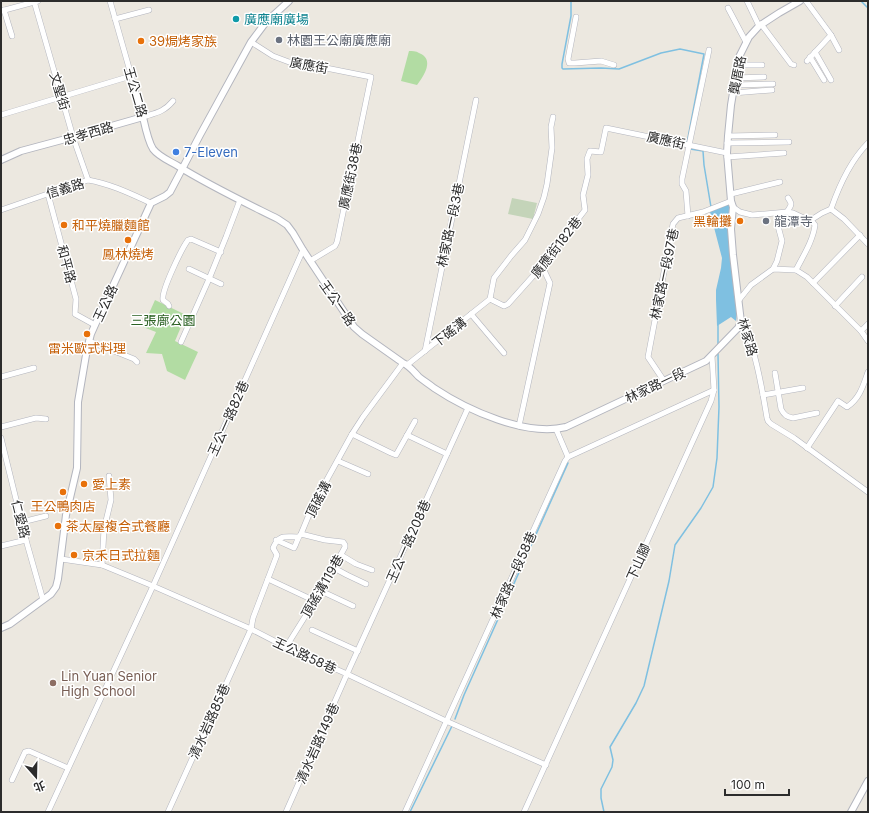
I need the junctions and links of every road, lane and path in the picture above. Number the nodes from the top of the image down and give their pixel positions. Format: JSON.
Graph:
{"nodes":[{"id":1,"x":35,"y":1,"type":"edge"},
{"id":2,"x":110,"y":1,"type":"edge"},
{"id":3,"x":288,"y":1,"type":"edge"},
{"id":4,"x":747,"y":1,"type":"edge"},
{"id":5,"x":800,"y":1,"type":"edge"},
{"id":6,"x":806,"y":1,"type":"edge"},
{"id":7,"x":728,"y":8,"type":"dead end"},
{"id":8,"x":149,"y":10,"type":"dead end"},
{"id":9,"x":2,"y":11,"type":"edge"},
{"id":10,"x":576,"y":17,"type":"dead end"},
{"id":11,"x":115,"y":19,"type":"junction"},
{"id":12,"x":760,"y":25,"type":"junction"},
{"id":13,"x":831,"y":35,"type":"junction"},
{"id":14,"x":12,"y":36,"type":"dead end"},
{"id":15,"x":251,"y":42,"type":"junction"},
{"id":16,"x":746,"y":42,"type":"junction"},
{"id":17,"x":709,"y":50,"type":"dead end"},
{"id":18,"x":839,"y":50,"type":"dead end"},
{"id":19,"x":815,"y":52,"type":"junction"},
{"id":20,"x":614,"y":65,"type":"dead end"},
{"id":21,"x":737,"y":65,"type":"junction"},
{"id":22,"x":762,"y":65,"type":"dead end"},
{"id":23,"x":794,"y":66,"type":"dead end"},
{"id":24,"x":131,"y":76,"type":"junction"},
{"id":25,"x":371,"y":77,"type":"joint"},
{"id":26,"x":764,"y":77,"type":"dead end"},
{"id":27,"x":735,"y":78,"type":"junction"},
{"id":28,"x":824,"y":80,"type":"dead end"},
{"id":29,"x":832,"y":80,"type":"dead end"},
{"id":30,"x":734,"y":85,"type":"junction"},
{"id":31,"x":733,"y":93,"type":"junction"},
{"id":32,"x":62,"y":97,"type":"junction"},
{"id":33,"x":476,"y":100,"type":"dead end"},
{"id":34,"x":173,"y":101,"type":"dead end"},
{"id":35,"x":731,"y":105,"type":"joint"},
{"id":36,"x":1,"y":115,"type":"edge"},
{"id":37,"x":143,"y":117,"type":"junction"},
{"id":38,"x":553,"y":117,"type":"dead end"},
{"id":39,"x":606,"y":128,"type":"joint"},
{"id":40,"x":775,"y":135,"type":"dead end"},
{"id":41,"x":728,"y":136,"type":"junction"},
{"id":42,"x":73,"y":137,"type":"junction"},
{"id":43,"x":789,"y":142,"type":"dead end"},
{"id":44,"x":868,"y":143,"type":"edge"},
{"id":45,"x":727,"y":144,"type":"junction"},
{"id":46,"x":687,"y":146,"type":"junction"},
{"id":47,"x":784,"y":153,"type":"dead end"},
{"id":48,"x":727,"y":155,"type":"junction"},
{"id":49,"x":1,"y":160,"type":"edge"},
{"id":50,"x":182,"y":169,"type":"junction"},
{"id":51,"x":88,"y":180,"type":"junction"},
{"id":52,"x":780,"y":182,"type":"dead end"},
{"id":53,"x":48,"y":194,"type":"junction"},
{"id":54,"x":788,"y":198,"type":"dead end"},
{"id":55,"x":240,"y":200,"type":"junction"},
{"id":56,"x":732,"y":201,"type":"junction"},
{"id":57,"x":151,"y":203,"type":"junction"},
{"id":58,"x":831,"y":209,"type":"junction"},
{"id":59,"x":1,"y":210,"type":"edge"},
{"id":60,"x":787,"y":212,"type":"junction"},
{"id":61,"x":777,"y":214,"type":"junction"},
{"id":62,"x":688,"y":216,"type":"junction"},
{"id":63,"x":811,"y":220,"type":"junction"},
{"id":64,"x":860,"y":235,"type":"junction"},
{"id":65,"x":868,"y":244,"type":"edge"},
{"id":66,"x":303,"y":250,"type":"junction"},
{"id":67,"x":220,"y":252,"type":"junction"},
{"id":68,"x":310,"y":261,"type":"junction"},
{"id":69,"x":542,"y":266,"type":"junction"},
{"id":70,"x":189,"y":269,"type":"dead end"},
{"id":71,"x":773,"y":269,"type":"junction"},
{"id":72,"x":796,"y":270,"type":"junction"},
{"id":73,"x":862,"y":277,"type":"dead end"},
{"id":74,"x":209,"y":279,"type":"junction"},
{"id":75,"x":813,"y":283,"type":"junction"},
{"id":76,"x":221,"y":284,"type":"dead end"},
{"id":77,"x":490,"y":299,"type":"junction"},
{"id":78,"x":739,"y":300,"type":"junction"},
{"id":79,"x":169,"y":306,"type":"dead end"},
{"id":80,"x":835,"y":306,"type":"junction"},
{"id":81,"x":471,"y":314,"type":"junction"},
{"id":82,"x":741,"y":322,"type":"junction"},
{"id":83,"x":868,"y":324,"type":"edge"},
{"id":84,"x":95,"y":325,"type":"junction"},
{"id":85,"x":861,"y":331,"type":"junction"},
{"id":86,"x":89,"y":341,"type":"junction"},
{"id":87,"x":868,"y":341,"type":"edge"},
{"id":88,"x":181,"y":342,"type":"dead end"},
{"id":89,"x":425,"y":351,"type":"junction"},
{"id":90,"x":504,"y":353,"type":"dead end"},
{"id":91,"x":712,"y":356,"type":"junction"},
{"id":92,"x":137,"y":362,"type":"dead end"},
{"id":93,"x":405,"y":364,"type":"junction"},
{"id":94,"x":34,"y":368,"type":"dead end"},
{"id":95,"x":868,"y":372,"type":"edge"},
{"id":96,"x":775,"y":374,"type":"dead end"},
{"id":97,"x":1,"y":377,"type":"edge"},
{"id":98,"x":664,"y":381,"type":"junction"},
{"id":99,"x":803,"y":388,"type":"dead end"},
{"id":100,"x":714,"y":390,"type":"junction"},
{"id":101,"x":779,"y":392,"type":"junction"},
{"id":102,"x":763,"y":395,"type":"junction"},
{"id":103,"x":468,"y":408,"type":"junction"},
{"id":104,"x":817,"y":413,"type":"dead end"},
{"id":105,"x":46,"y":418,"type":"dead end"},
{"id":106,"x":415,"y":421,"type":"dead end"},
{"id":107,"x":519,"y":426,"type":"junction"},
{"id":108,"x":1,"y":427,"type":"edge"},
{"id":109,"x":556,"y":429,"type":"junction"},
{"id":110,"x":352,"y":434,"type":"junction"},
{"id":111,"x":407,"y":435,"type":"junction"},
{"id":112,"x":1,"y":438,"type":"edge"},
{"id":113,"x":807,"y":448,"type":"junction"},
{"id":114,"x":448,"y":454,"type":"junction"},
{"id":115,"x":568,"y":457,"type":"junction"},
{"id":116,"x":338,"y":461,"type":"junction"},
{"id":117,"x":368,"y":474,"type":"dead end"},
{"id":118,"x":110,"y":476,"type":"dead end"},
{"id":119,"x":868,"y":492,"type":"edge"},
{"id":120,"x":46,"y":516,"type":"dead end"},
{"id":121,"x":22,"y":522,"type":"junction"},
{"id":122,"x":299,"y":535,"type":"junction"},
{"id":123,"x":26,"y":540,"type":"junction"},
{"id":124,"x":276,"y":540,"type":"junction"},
{"id":125,"x":1,"y":546,"type":"edge"},
{"id":126,"x":340,"y":555,"type":"junction"},
{"id":127,"x":61,"y":559,"type":"junction"},
{"id":128,"x":102,"y":565,"type":"junction"},
{"id":129,"x":334,"y":568,"type":"junction"},
{"id":130,"x":372,"y":570,"type":"dead end"},
{"id":131,"x":268,"y":579,"type":"junction"},
{"id":132,"x":366,"y":584,"type":"dead end"},
{"id":133,"x":153,"y":586,"type":"junction"},
{"id":134,"x":321,"y":591,"type":"junction"},
{"id":135,"x":43,"y":600,"type":"junction"},
{"id":136,"x":314,"y":600,"type":"junction"},
{"id":137,"x":353,"y":606,"type":"dead end"},
{"id":138,"x":1,"y":628,"type":"edge"},
{"id":139,"x":251,"y":629,"type":"junction"},
{"id":140,"x":312,"y":630,"type":"dead end"},
{"id":141,"x":286,"y":647,"type":"junction"},
{"id":142,"x":358,"y":651,"type":"junction"},
{"id":143,"x":347,"y":674,"type":"junction"},
{"id":144,"x":446,"y":721,"type":"junction"},
{"id":145,"x":546,"y":765,"type":"junction"},
{"id":146,"x":68,"y":768,"type":"junction"},
{"id":147,"x":12,"y":780,"type":"dead end"},
{"id":148,"x":868,"y":781,"type":"edge"},
{"id":149,"x":48,"y":812,"type":"edge"},
{"id":150,"x":168,"y":812,"type":"edge"},
{"id":151,"x":286,"y":812,"type":"edge"},
{"id":152,"x":405,"y":812,"type":"edge"},
{"id":153,"x":524,"y":812,"type":"edge"},
{"id":154,"x":851,"y":812,"type":"edge"}],
"edges":[{"from":1,"to":9,"type":"street"},
{"from":1,"to":32,"type":"street","name":"文聖街"},
{"from":2,"to":11,"type":"street","name":"王公二路"},
{"from":3,"to":15,"type":"street"},
{"from":4,"to":12,"type":"street"},
{"from":5,"to":12,"type":"street","name":"龔厝路"},
{"from":6,"to":13,"type":"street"},
{"from":7,"to":16,"type":"street"},
{"from":8,"to":11,"type":"street"},
{"from":9,"to":14,"type":"street"},
{"from":10,"to":20,"type":"street"},
{"from":11,"to":24,"type":"street","name":"王公二路"},
{"from":12,"to":16,"type":"street","name":"龔厝路"},
{"from":12,"to":23,"type":"street"},
{"from":13,"to":18,"type":"street"},
{"from":13,"to":19,"type":"street"},
{"from":15,"to":25,"type":"street","name":"廣應街"},
{"from":15,"to":50,"type":"street"},
{"from":16,"to":21,"type":"street","name":"龔厝路"},
{"from":17,"to":46,"type":"street"},
{"from":19,"to":28,"type":"street"},
{"from":19,"to":29,"type":"street"},
{"from":21,"to":22,"type":"street"},
{"from":21,"to":27,"type":"street","name":"龔厝路"},
{"from":24,"to":32,"type":"street"},
{"from":24,"to":37,"type":"street","name":"王公二路"},
{"from":25,"to":68,"type":"street","name":"廣應街38巷"},
{"from":26,"to":27,"type":"street"},
{"from":27,"to":30,"type":"street","name":"龔厝路"},
{"from":30,"to":31,"type":"street","name":"龔厝路"},
{"from":30,"to":31,"type":"street"},
{"from":31,"to":35,"type":"street","name":"龔厝路"},
{"from":32,"to":36,"type":"street"},
{"from":32,"to":42,"type":"street","name":"文聖街"},
{"from":33,"to":89,"type":"street","name":"林家路一段3巷"},
{"from":34,"to":37,"type":"street","name":"忠孝西路"},
{"from":35,"to":41,"type":"street","name":"林家路"},
{"from":37,"to":42,"type":"street","name":"忠孝西路"},
{"from":37,"to":50,"type":"street","name":"王公二路"},
{"from":38,"to":77,"type":"street"},
{"from":39,"to":46,"type":"street","name":"廣應街"},
{"from":39,"to":69,"type":"street","name":"廣應街182巷"},
{"from":40,"to":41,"type":"street"},
{"from":41,"to":45,"type":"street","name":"林家路"},
{"from":42,"to":49,"type":"street","name":"忠孝西路"},
{"from":42,"to":51,"type":"street","name":"文聖街"},
{"from":43,"to":45,"type":"street"},
{"from":44,"to":58,"type":"street"},
{"from":45,"to":48,"type":"street","name":"林家路"},
{"from":46,"to":48,"type":"street","name":"廣應街"},
{"from":46,"to":62,"type":"street"},
{"from":47,"to":48,"type":"street","name":"廣應街"},
{"from":48,"to":56,"type":"street","name":"林家路"},
{"from":50,"to":55,"type":"street","name":"王公一路"},
{"from":50,"to":57,"type":"street"},
{"from":51,"to":53,"type":"street","name":"信義路"},
{"from":51,"to":57,"type":"street","name":"信義路"},
{"from":52,"to":56,"type":"street","name":"林家路一段97巷"},
{"from":53,"to":59,"type":"street","name":"信義路"},
{"from":53,"to":84,"type":"street","name":"和平路"},
{"from":54,"to":60,"type":"street"},
{"from":55,"to":66,"type":"street","name":"王公一路"},
{"from":55,"to":67,"type":"street"},
{"from":56,"to":61,"type":"street"},
{"from":56,"to":62,"type":"street","name":"林家路一段97巷"},
{"from":56,"to":78,"type":"street","name":"林家路"},
{"from":57,"to":84,"type":"street","name":"王公路"},
{"from":58,"to":63,"type":"street"},
{"from":58,"to":64,"type":"street"},
{"from":60,"to":61,"type":"street"},
{"from":60,"to":63,"type":"street"},
{"from":61,"to":71,"type":"street"},
{"from":62,"to":98,"type":"street","name":"林家路一段97巷"},
{"from":63,"to":72,"type":"street"},
{"from":64,"to":65,"type":"street"},
{"from":64,"to":75,"type":"street"},
{"from":66,"to":68,"type":"street","name":"王公一路"},
{"from":66,"to":133,"type":"street","name":"王公一路82巷"},
{"from":67,"to":74,"type":"street"},
{"from":67,"to":79,"type":"street"},
{"from":68,"to":93,"type":"street","name":"王公一路"},
{"from":69,"to":77,"type":"street","name":"廣應街182巷"},
{"from":69,"to":107,"type":"street"},
{"from":70,"to":74,"type":"street"},
{"from":71,"to":72,"type":"street"},
{"from":71,"to":78,"type":"street"},
{"from":72,"to":75,"type":"street"},
{"from":73,"to":80,"type":"street"},
{"from":74,"to":76,"type":"street"},
{"from":74,"to":88,"type":"street"},
{"from":75,"to":80,"type":"street"},
{"from":77,"to":81,"type":"street","name":"下磘溝"},
{"from":78,"to":82,"type":"street","name":"林家路"},
{"from":80,"to":85,"type":"street"},
{"from":81,"to":89,"type":"street","name":"下磘溝"},
{"from":81,"to":90,"type":"street"},
{"from":82,"to":91,"type":"street","name":"林家路一段"},
{"from":82,"to":102,"type":"street","name":"林家路"},
{"from":83,"to":85,"type":"street"},
{"from":84,"to":86,"type":"street","name":"王公路"},
{"from":85,"to":87,"type":"street"},
{"from":86,"to":92,"type":"street"},
{"from":86,"to":127,"type":"street","name":"王公路"},
{"from":89,"to":93,"type":"street","name":"下磘溝"},
{"from":91,"to":98,"type":"street","name":"林家路一段"},
{"from":91,"to":100,"type":"street","name":"下山腳"},
{"from":93,"to":103,"type":"street","name":"王公一路"},
{"from":93,"to":110,"type":"street","name":"頂磘溝"},
{"from":94,"to":97,"type":"street"},
{"from":95,"to":113,"type":"street"},
{"from":96,"to":101,"type":"street"},
{"from":98,"to":109,"type":"street","name":"林家路一段"},
{"from":99,"to":101,"type":"street"},
{"from":100,"to":115,"type":"street"},
{"from":100,"to":145,"type":"street","name":"下山腳"},
{"from":101,"to":102,"type":"street"},
{"from":101,"to":104,"type":"street"},
{"from":102,"to":113,"type":"street","name":"林家路"},
{"from":103,"to":107,"type":"street","name":"王公一路"},
{"from":103,"to":114,"type":"street","name":"王公一路208巷"},
{"from":105,"to":108,"type":"street"},
{"from":106,"to":111,"type":"street"},
{"from":107,"to":109,"type":"street","name":"王公一路"},
{"from":109,"to":115,"type":"street"},
{"from":110,"to":111,"type":"street"},
{"from":110,"to":116,"type":"street","name":"頂磘溝"},
{"from":111,"to":114,"type":"street"},
{"from":112,"to":121,"type":"street","name":"仁愛路"},
{"from":113,"to":119,"type":"street","name":"林家路"},
{"from":114,"to":142,"type":"street","name":"王公一路208巷"},
{"from":115,"to":144,"type":"street","name":"林家路一段58巷"},
{"from":116,"to":117,"type":"street"},
{"from":116,"to":122,"type":"street","name":"頂磘溝"},
{"from":118,"to":128,"type":"street"},
{"from":120,"to":121,"type":"street"},
{"from":121,"to":123,"type":"street","name":"仁愛路"},
{"from":122,"to":124,"type":"street"},
{"from":122,"to":124,"type":"street"},
{"from":122,"to":126,"type":"street","name":"頂磘溝119巷"},
{"from":123,"to":125,"type":"street"},
{"from":123,"to":135,"type":"street","name":"仁愛路"},
{"from":124,"to":131,"type":"street"},
{"from":126,"to":129,"type":"street","name":"頂磘溝119巷"},
{"from":126,"to":130,"type":"street"},
{"from":127,"to":128,"type":"street","name":"王公路58巷"},
{"from":127,"to":135,"type":"street","name":"王公路"},
{"from":128,"to":133,"type":"street","name":"王公路58巷"},
{"from":129,"to":132,"type":"street"},
{"from":129,"to":134,"type":"street","name":"頂磘溝119巷"},
{"from":131,"to":136,"type":"street"},
{"from":131,"to":139,"type":"street"},
{"from":133,"to":139,"type":"street","name":"王公路58巷"},
{"from":133,"to":146,"type":"street","name":"王公一路82巷"},
{"from":134,"to":136,"type":"street","name":"頂磘溝119巷"},
{"from":134,"to":137,"type":"street"},
{"from":135,"to":138,"type":"street","name":"王公路"},
{"from":136,"to":141,"type":"street","name":"頂磘溝119巷"},
{"from":139,"to":141,"type":"street","name":"王公路58巷"},
{"from":139,"to":150,"type":"street","name":"清水岩路85巷"},
{"from":140,"to":142,"type":"street"},
{"from":141,"to":143,"type":"street","name":"王公路58巷"},
{"from":142,"to":143,"type":"street","name":"王公一路208巷"},
{"from":143,"to":144,"type":"street","name":"王公路58巷"},
{"from":143,"to":151,"type":"street","name":"清水岩路149巷"},
{"from":144,"to":145,"type":"street","name":"王公路58巷"},
{"from":144,"to":152,"type":"street","name":"林家路一段58巷"},
{"from":145,"to":153,"type":"street"},
{"from":146,"to":147,"type":"street"},
{"from":146,"to":149,"type":"street","name":"王公一路82巷"},
{"from":148,"to":154,"type":"street"}]}
